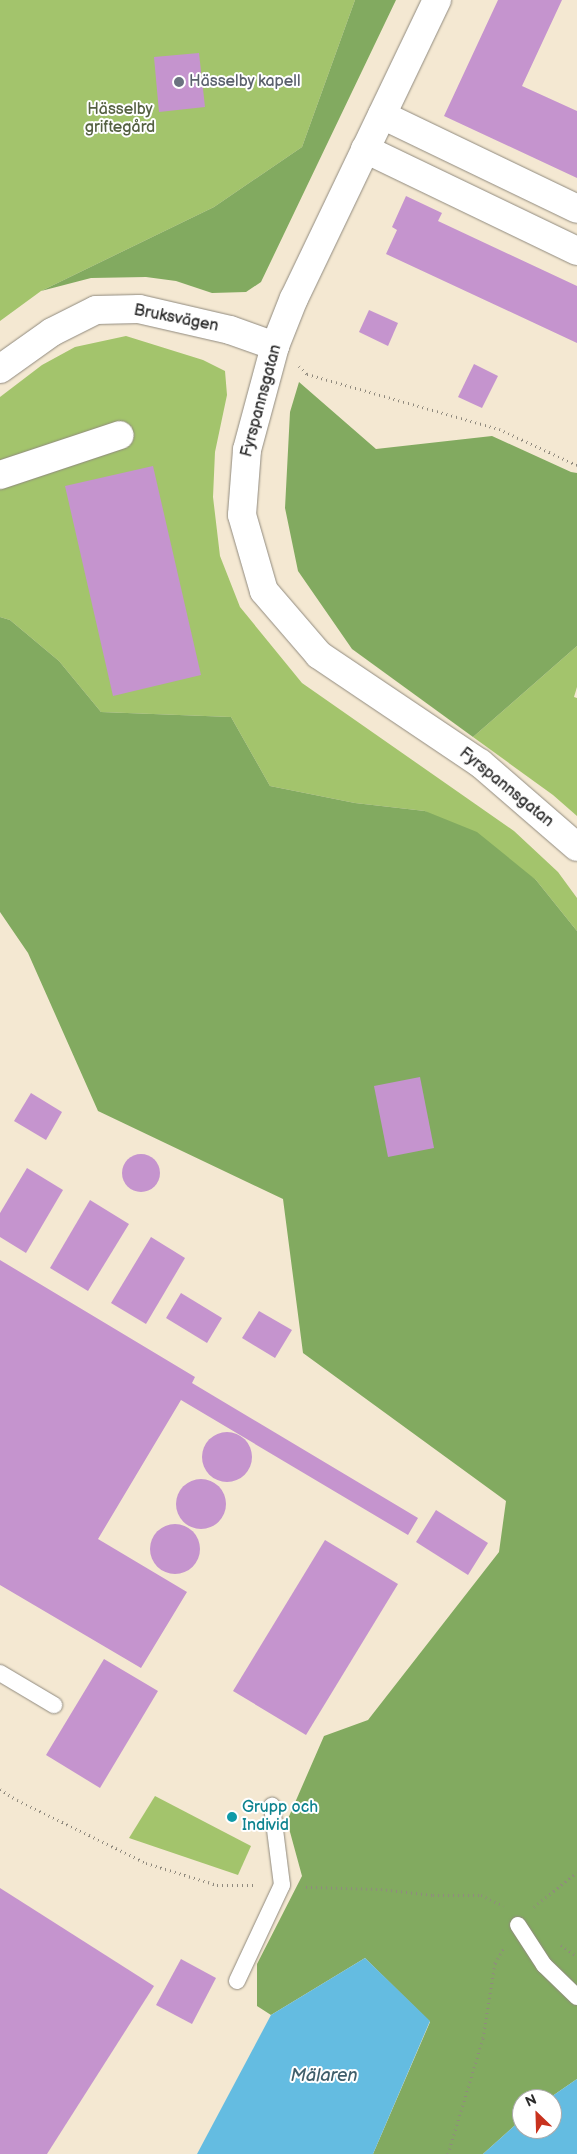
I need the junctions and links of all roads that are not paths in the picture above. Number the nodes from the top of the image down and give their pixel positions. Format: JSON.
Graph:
{"nodes":[{"id":1,"x":437,"y":0,"type":"edge"},
{"id":2,"x":382,"y":115,"type":"junction"},
{"id":3,"x":366,"y":149,"type":"junction"},
{"id":4,"x":577,"y":209,"type":"edge"},
{"id":5,"x":577,"y":251,"type":"edge"},
{"id":6,"x":275,"y":346,"type":"junction"},
{"id":7,"x":0,"y":369,"type":"edge"},
{"id":8,"x":120,"y":435,"type":"dead end"},
{"id":9,"x":0,"y":475,"type":"edge"},
{"id":10,"x":577,"y":847,"type":"edge"},
{"id":11,"x":0,"y":1673,"type":"edge"},
{"id":12,"x":54,"y":1705,"type":"dead end"},
{"id":13,"x":272,"y":1806,"type":"dead end"},
{"id":14,"x":520,"y":1920,"type":"road end"},
{"id":15,"x":237,"y":1981,"type":"dead end"},
{"id":16,"x":577,"y":1997,"type":"edge"}],
"edges":[{"from":1,"to":2,"type":"street","name":"Fyrspannsgatan"},
{"from":2,"to":3,"type":"street","name":"Fyrspannsgatan"},
{"from":2,"to":4,"type":"street"},
{"from":3,"to":5,"type":"street"},
{"from":3,"to":6,"type":"street","name":"Fyrspannsgatan"},
{"from":6,"to":7,"type":"street","name":"Bruksvägen"},
{"from":6,"to":10,"type":"street","name":"Fyrspannsgatan"},
{"from":8,"to":9,"type":"street"},
{"from":11,"to":12,"type":"lane"},
{"from":13,"to":15,"type":"lane"},
{"from":14,"to":16,"type":"lane"}]}
